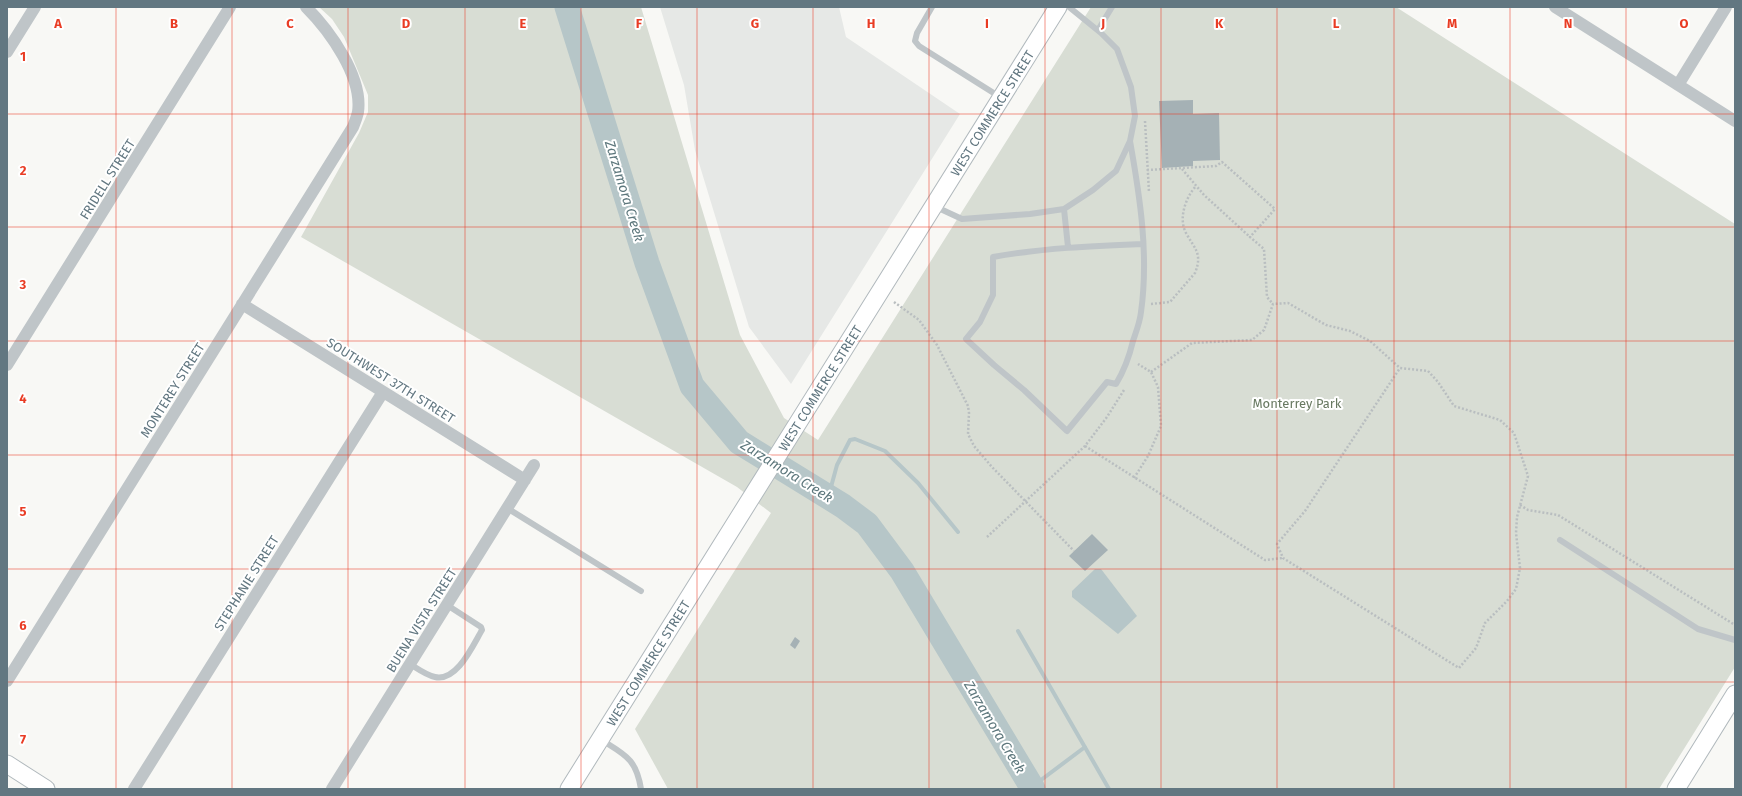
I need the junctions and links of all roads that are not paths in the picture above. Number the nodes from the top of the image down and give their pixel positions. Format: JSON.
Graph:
{"nodes":[{"id":1,"x":35,"y":7,"type":"edge"},
{"id":2,"x":230,"y":7,"type":"edge"},
{"id":3,"x":306,"y":7,"type":"edge"},
{"id":4,"x":930,"y":7,"type":"edge"},
{"id":5,"x":1058,"y":7,"type":"edge"},
{"id":6,"x":1069,"y":7,"type":"edge"},
{"id":7,"x":1112,"y":7,"type":"edge"},
{"id":8,"x":1555,"y":7,"type":"edge"},
{"id":9,"x":1726,"y":7,"type":"edge"},
{"id":10,"x":1098,"y":30,"type":"junction"},
{"id":11,"x":7,"y":52,"type":"edge"},
{"id":12,"x":1678,"y":84,"type":"junction"},
{"id":13,"x":1001,"y":98,"type":"junction"},
{"id":14,"x":1735,"y":121,"type":"edge"},
{"id":15,"x":1130,"y":141,"type":"junction"},
{"id":16,"x":934,"y":206,"type":"junction"},
{"id":17,"x":1064,"y":209,"type":"junction"},
{"id":18,"x":1143,"y":244,"type":"junction"},
{"id":19,"x":1068,"y":247,"type":"junction"},
{"id":20,"x":242,"y":304,"type":"junction"},
{"id":21,"x":7,"y":365,"type":"edge"},
{"id":22,"x":383,"y":392,"type":"junction"},
{"id":23,"x":534,"y":465,"type":"dead end"},
{"id":24,"x":525,"y":480,"type":"junction"},
{"id":25,"x":507,"y":508,"type":"junction"},
{"id":26,"x":1560,"y":540,"type":"dead end"},
{"id":27,"x":640,"y":590,"type":"dead end"},
{"id":28,"x":447,"y":605,"type":"junction"},
{"id":29,"x":1735,"y":640,"type":"edge"},
{"id":30,"x":410,"y":664,"type":"junction"},
{"id":31,"x":7,"y":681,"type":"edge"},
{"id":32,"x":1733,"y":700,"type":"edge"},
{"id":33,"x":600,"y":739,"type":"junction"},
{"id":34,"x":7,"y":764,"type":"edge"},
{"id":35,"x":37,"y":787,"type":"edge"},
{"id":36,"x":134,"y":789,"type":"edge"},
{"id":37,"x":332,"y":789,"type":"edge"},
{"id":38,"x":569,"y":789,"type":"edge"},
{"id":39,"x":641,"y":789,"type":"edge"},
{"id":40,"x":1676,"y":789,"type":"edge"}],
"edges":[{"from":1,"to":11,"type":"street"},
{"from":2,"to":21,"type":"street","name":"FRIDELL STREET"},
{"from":3,"to":20,"type":"street","name":"MONTEREY STREET"},
{"from":4,"to":13,"type":"lane"},
{"from":5,"to":13,"type":"main road","name":"WEST COMMERCE STREET"},
{"from":6,"to":10,"type":"lane"},
{"from":7,"to":10,"type":"lane"},
{"from":8,"to":12,"type":"street"},
{"from":9,"to":12,"type":"street"},
{"from":10,"to":15,"type":"lane"},
{"from":12,"to":14,"type":"street"},
{"from":13,"to":16,"type":"main road","name":"WEST COMMERCE STREET"},
{"from":15,"to":17,"type":"lane"},
{"from":15,"to":18,"type":"lane"},
{"from":16,"to":17,"type":"lane"},
{"from":16,"to":33,"type":"main road","name":"WEST COMMERCE STREET"},
{"from":17,"to":19,"type":"lane"},
{"from":18,"to":19,"type":"lane"},
{"from":18,"to":19,"type":"lane"},
{"from":20,"to":22,"type":"street","name":"SOUTHWEST 37TH STREET"},
{"from":20,"to":31,"type":"street","name":"MONTEREY STREET"},
{"from":22,"to":24,"type":"street","name":"SOUTHWEST 37TH STREET"},
{"from":22,"to":36,"type":"street","name":"STEPHANIE STREET"},
{"from":23,"to":24,"type":"street","name":"BUENA VISTA STREET"},
{"from":24,"to":25,"type":"street","name":"BUENA VISTA STREET"},
{"from":25,"to":27,"type":"lane"},
{"from":25,"to":28,"type":"street","name":"BUENA VISTA STREET"},
{"from":26,"to":29,"type":"lane"},
{"from":28,"to":30,"type":"street","name":"BUENA VISTA STREET"},
{"from":28,"to":30,"type":"lane"},
{"from":30,"to":37,"type":"street","name":"BUENA VISTA STREET"},
{"from":32,"to":40,"type":"main road"},
{"from":33,"to":38,"type":"main road","name":"WEST COMMERCE STREET"},
{"from":33,"to":39,"type":"lane"},
{"from":34,"to":35,"type":"main road"}]}
